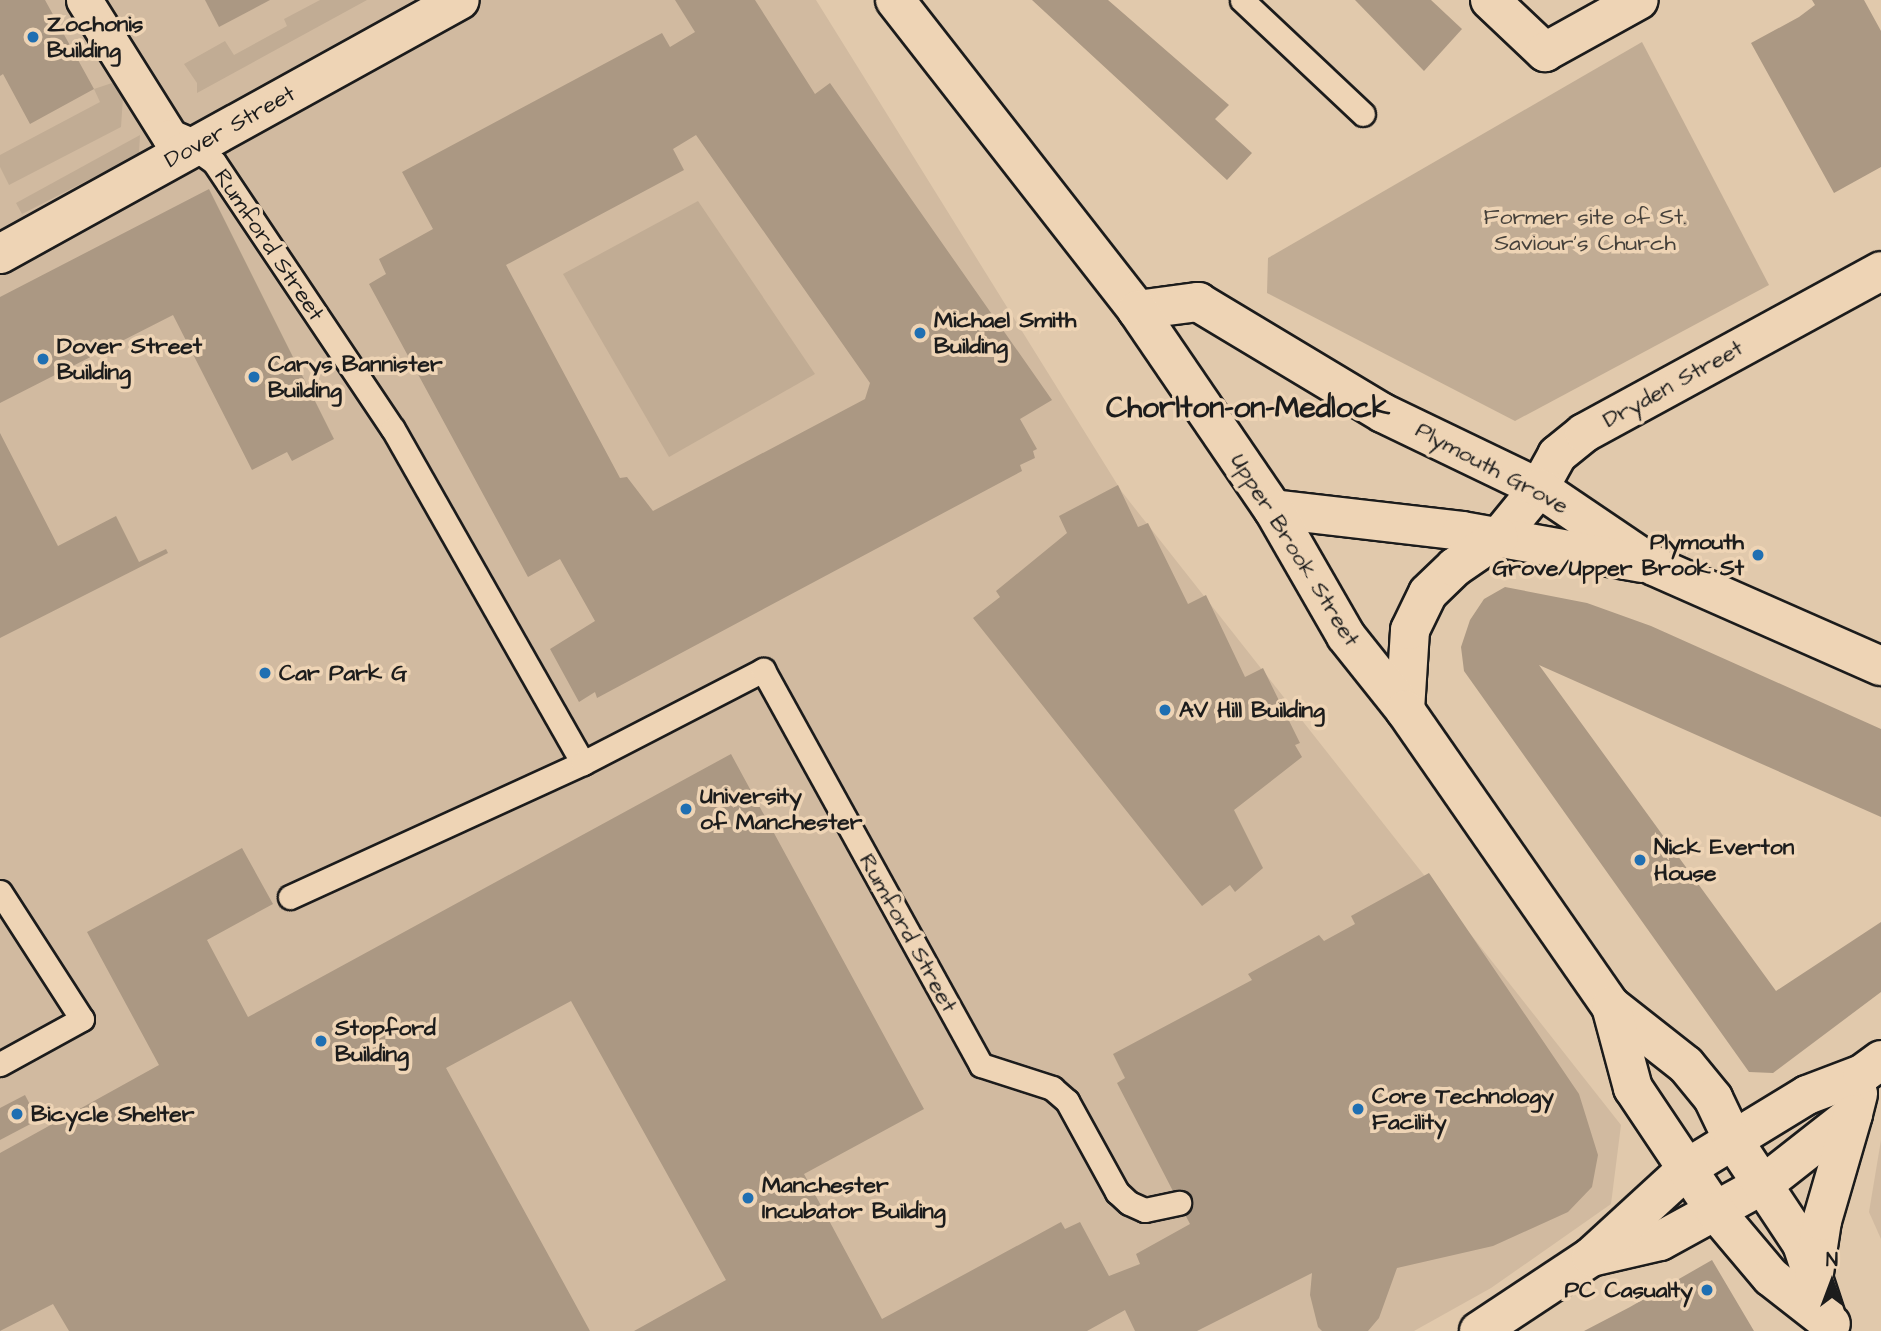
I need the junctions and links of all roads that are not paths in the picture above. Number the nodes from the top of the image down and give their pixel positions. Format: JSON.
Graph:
{"nodes":[{"id":1,"x":84,"y":0,"type":"edge"},
{"id":2,"x":460,"y":0,"type":"edge"},
{"id":3,"x":895,"y":0,"type":"edge"},
{"id":4,"x":1242,"y":0,"type":"edge"},
{"id":5,"x":1490,"y":0,"type":"edge"},
{"id":6,"x":1639,"y":0,"type":"edge"},
{"id":7,"x":1363,"y":114,"type":"dead end"},
{"id":8,"x":193,"y":147,"type":"junction"},
{"id":9,"x":0,"y":254,"type":"edge"},
{"id":10,"x":1881,"y":271,"type":"edge"},
{"id":11,"x":1137,"y":310,"type":"junction"},
{"id":12,"x":1539,"y":488,"type":"junction"},
{"id":13,"x":1273,"y":509,"type":"junction"},
{"id":14,"x":1499,"y":537,"type":"junction"},
{"id":15,"x":1654,"y":566,"type":"junction"},
{"id":16,"x":1881,"y":666,"type":"edge"},
{"id":17,"x":1405,"y":710,"type":"junction"},
{"id":18,"x":583,"y":763,"type":"junction"},
{"id":19,"x":0,"y":892,"type":"edge"},
{"id":20,"x":289,"y":897,"type":"dead end"},
{"id":21,"x":1611,"y":1006,"type":"junction"},
{"id":22,"x":0,"y":1064,"type":"edge"},
{"id":23,"x":1871,"y":1067,"type":"edge"},
{"id":24,"x":1853,"y":1114,"type":"junction"},
{"id":25,"x":1733,"y":1140,"type":"junction"},
{"id":26,"x":1689,"y":1167,"type":"junction"},
{"id":27,"x":1764,"y":1184,"type":"junction"},
{"id":28,"x":1179,"y":1203,"type":"dead end"},
{"id":29,"x":1716,"y":1212,"type":"junction"},
{"id":30,"x":1591,"y":1257,"type":"junction"},
{"id":31,"x":1814,"y":1273,"type":"junction"},
{"id":32,"x":1832,"y":1324,"type":"edge"},
{"id":33,"x":1479,"y":1331,"type":"edge"}],
"edges":[{"from":1,"to":8,"type":"street","name":"Rumford Street"},
{"from":2,"to":8,"type":"main road","name":"Dover Street"},
{"from":3,"to":11,"type":"main road","name":"Upper Brook Street"},
{"from":4,"to":7,"type":"lane"},
{"from":5,"to":6,"type":"main road"},
{"from":8,"to":9,"type":"main road","name":"Dover Street"},
{"from":8,"to":18,"type":"lane","name":"Rumford Street"},
{"from":10,"to":12,"type":"main road","name":"Dryden Street"},
{"from":11,"to":12,"type":"main road","name":"Plymouth Grove"},
{"from":11,"to":13,"type":"main road","name":"Upper Brook Street"},
{"from":12,"to":14,"type":"main road","name":"Dryden Street"},
{"from":12,"to":15,"type":"main road","name":"Plymouth Grove"},
{"from":13,"to":14,"type":"main road","name":"Plymouth Grove"},
{"from":13,"to":17,"type":"main road","name":"Upper Brook Street"},
{"from":14,"to":15,"type":"main road","name":"Plymouth Grove"},
{"from":14,"to":17,"type":"main road","name":"Dryden Street"},
{"from":15,"to":16,"type":"main road","name":"Plymouth Grove"},
{"from":17,"to":21,"type":"main road","name":"Upper Brook Street"},
{"from":18,"to":20,"type":"lane","name":"Rumford Street"},
{"from":18,"to":28,"type":"lane","name":"Rumford Street"},
{"from":19,"to":22,"type":"lane"},
{"from":21,"to":25,"type":"main road","name":"Upper Brook Street"},
{"from":21,"to":26,"type":"main road","name":"Upper Brook Street"},
{"from":23,"to":24,"type":"main road"},
{"from":23,"to":25,"type":"main road"},
{"from":24,"to":27,"type":"main road"},
{"from":24,"to":31,"type":"main road"},
{"from":25,"to":26,"type":"main road"},
{"from":25,"to":27,"type":"main road","name":"Upper Brook Street"},
{"from":26,"to":29,"type":"main road","name":"Upper Brook Street"},
{"from":26,"to":30,"type":"main road"},
{"from":27,"to":29,"type":"main road"},
{"from":27,"to":31,"type":"main road","name":"Upper Brook Street"},
{"from":29,"to":30,"type":"main road"},
{"from":29,"to":32,"type":"main road","name":"Upper Brook Street"},
{"from":30,"to":33,"type":"main road"},
{"from":31,"to":32,"type":"main road","name":"Upper Brook Street"}]}
